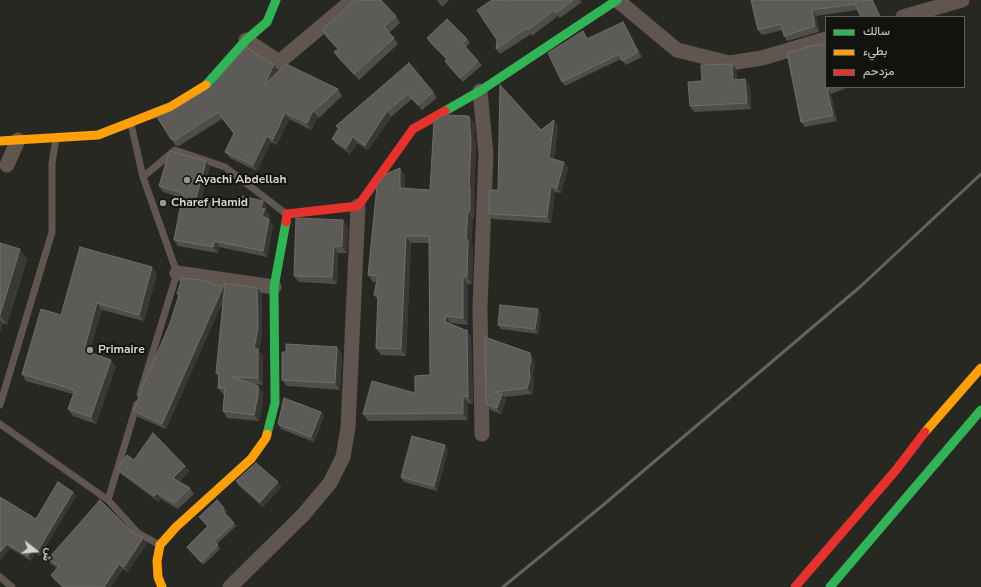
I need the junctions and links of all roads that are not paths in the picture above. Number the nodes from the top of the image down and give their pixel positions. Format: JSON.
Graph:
{"nodes":[{"id":1,"x":276,"y":0,"type":"edge"},
{"id":2,"x":353,"y":0,"type":"edge"},
{"id":3,"x":617,"y":0,"type":"edge"},
{"id":4,"x":962,"y":0,"type":"edge"},
{"id":5,"x":906,"y":16,"type":"edge"},
{"id":6,"x":825,"y":39,"type":"edge"},
{"id":7,"x":246,"y":40,"type":"junction"},
{"id":8,"x":480,"y":91,"type":"junction"},
{"id":9,"x":130,"y":122,"type":"junction"},
{"id":10,"x":56,"y":138,"type":"junction"},
{"id":11,"x":18,"y":140,"type":"junction"},
{"id":12,"x":0,"y":141,"type":"edge"},
{"id":13,"x":7,"y":165,"type":"dead end"},
{"id":14,"x":143,"y":177,"type":"junction"},
{"id":15,"x":358,"y":206,"type":"junction"},
{"id":16,"x":287,"y":214,"type":"junction"},
{"id":17,"x":176,"y":273,"type":"junction"},
{"id":18,"x":274,"y":287,"type":"junction"},
{"id":19,"x":981,"y":368,"type":"edge"},
{"id":20,"x":0,"y":405,"type":"edge"},
{"id":21,"x":981,"y":410,"type":"edge"},
{"id":22,"x":0,"y":424,"type":"edge"},
{"id":23,"x":482,"y":434,"type":"dead end"},
{"id":24,"x":108,"y":500,"type":"junction"},
{"id":25,"x":160,"y":545,"type":"junction"},
{"id":26,"x":0,"y":577,"type":"edge"},
{"id":27,"x":12,"y":587,"type":"edge"},
{"id":28,"x":162,"y":587,"type":"edge"},
{"id":29,"x":230,"y":587,"type":"edge"},
{"id":30,"x":795,"y":587,"type":"edge"},
{"id":31,"x":830,"y":587,"type":"edge"}],
"edges":[{"from":1,"to":7,"type":"main road"},
{"from":2,"to":7,"type":"street"},
{"from":3,"to":6,"type":"street"},
{"from":3,"to":8,"type":"main road"},
{"from":4,"to":5,"type":"street"},
{"from":7,"to":9,"type":"main road"},
{"from":8,"to":15,"type":"main road"},
{"from":8,"to":23,"type":"street"},
{"from":9,"to":10,"type":"main road"},
{"from":9,"to":14,"type":"lane"},
{"from":10,"to":11,"type":"main road"},
{"from":10,"to":20,"type":"lane"},
{"from":11,"to":12,"type":"main road"},
{"from":11,"to":13,"type":"street"},
{"from":14,"to":16,"type":"lane"},
{"from":14,"to":17,"type":"lane"},
{"from":15,"to":16,"type":"main road"},
{"from":15,"to":29,"type":"street"},
{"from":16,"to":18,"type":"main road"},
{"from":17,"to":18,"type":"street"},
{"from":17,"to":24,"type":"lane"},
{"from":18,"to":25,"type":"main road"},
{"from":19,"to":30,"type":"main road"},
{"from":21,"to":31,"type":"main road"},
{"from":22,"to":24,"type":"lane"},
{"from":24,"to":25,"type":"lane"},
{"from":25,"to":28,"type":"main road"},
{"from":26,"to":27,"type":"lane"}]}
